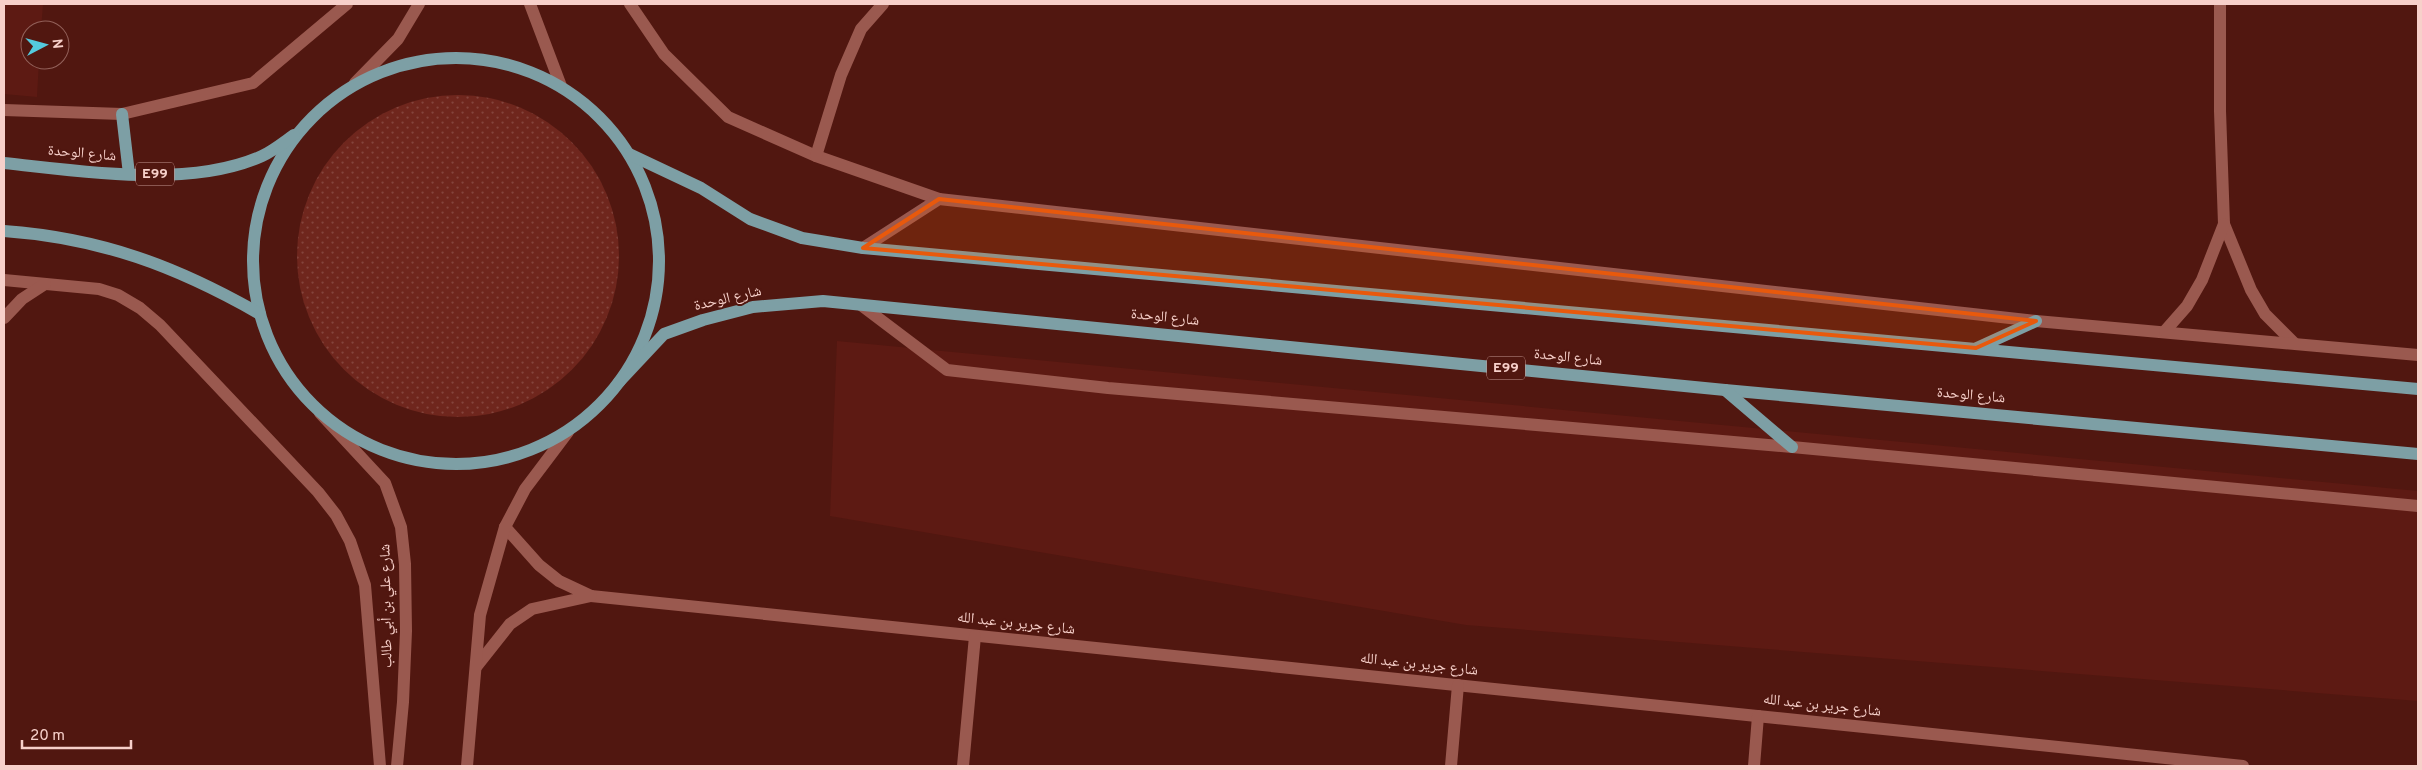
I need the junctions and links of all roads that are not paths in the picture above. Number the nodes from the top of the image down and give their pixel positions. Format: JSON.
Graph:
{"nodes":[{"id":1,"x":347,"y":4,"type":"edge"},
{"id":2,"x":419,"y":4,"type":"edge"},
{"id":3,"x":530,"y":4,"type":"edge"},
{"id":4,"x":630,"y":4,"type":"edge"},
{"id":5,"x":883,"y":4,"type":"edge"},
{"id":6,"x":2220,"y":4,"type":"edge"},
{"id":7,"x":355,"y":83,"type":"junction"},
{"id":8,"x":561,"y":86,"type":"junction"},
{"id":9,"x":4,"y":110,"type":"edge"},
{"id":10,"x":122,"y":114,"type":"junction"},
{"id":11,"x":298,"y":132,"type":"junction"},
{"id":12,"x":629,"y":154,"type":"junction"},
{"id":13,"x":816,"y":156,"type":"junction"},
{"id":14,"x":4,"y":163,"type":"edge"},
{"id":15,"x":129,"y":174,"type":"junction"},
{"id":16,"x":939,"y":199,"type":"junction"},
{"id":17,"x":2224,"y":224,"type":"junction"},
{"id":18,"x":4,"y":230,"type":"edge"},
{"id":19,"x":863,"y":248,"type":"junction"},
{"id":20,"x":4,"y":280,"type":"edge"},
{"id":21,"x":45,"y":284,"type":"junction"},
{"id":22,"x":861,"y":304,"type":"junction"},
{"id":23,"x":260,"y":314,"type":"junction"},
{"id":24,"x":4,"y":318,"type":"edge"},
{"id":25,"x":2036,"y":321,"type":"junction"},
{"id":26,"x":2165,"y":331,"type":"junction"},
{"id":27,"x":2294,"y":343,"type":"junction"},
{"id":28,"x":1976,"y":348,"type":"junction"},
{"id":29,"x":2418,"y":355,"type":"edge"},
{"id":30,"x":619,"y":382,"type":"junction"},
{"id":31,"x":2418,"y":389,"type":"edge"},
{"id":32,"x":1724,"y":390,"type":"junction"},
{"id":33,"x":320,"y":413,"type":"junction"},
{"id":34,"x":568,"y":432,"type":"junction"},
{"id":35,"x":1792,"y":447,"type":"junction"},
{"id":36,"x":2418,"y":454,"type":"edge"},
{"id":37,"x":2418,"y":506,"type":"edge"},
{"id":38,"x":505,"y":527,"type":"junction"},
{"id":39,"x":591,"y":596,"type":"junction"},
{"id":40,"x":975,"y":636,"type":"junction"},
{"id":41,"x":476,"y":667,"type":"junction"},
{"id":42,"x":1458,"y":685,"type":"junction"},
{"id":43,"x":1758,"y":716,"type":"junction"},
{"id":44,"x":380,"y":766,"type":"edge"},
{"id":45,"x":397,"y":766,"type":"edge"},
{"id":46,"x":467,"y":766,"type":"edge"},
{"id":47,"x":963,"y":766,"type":"edge"},
{"id":48,"x":1451,"y":766,"type":"edge"},
{"id":49,"x":1754,"y":766,"type":"edge"},
{"id":50,"x":2243,"y":766,"type":"edge"}],
"edges":[{"from":1,"to":10,"type":"street"},
{"from":2,"to":7,"type":"street"},
{"from":3,"to":8,"type":"street"},
{"from":4,"to":13,"type":"street"},
{"from":5,"to":13,"type":"street"},
{"from":6,"to":17,"type":"street"},
{"from":7,"to":8,"type":"main road"},
{"from":7,"to":11,"type":"main road"},
{"from":8,"to":12,"type":"main road"},
{"from":9,"to":10,"type":"street"},
{"from":10,"to":15,"type":"main road"},
{"from":11,"to":15,"type":"main road","name":"شارع الوحدة","number":"E99"},
{"from":11,"to":23,"type":"main road"},
{"from":12,"to":19,"type":"main road"},
{"from":12,"to":30,"type":"main road"},
{"from":13,"to":16,"type":"street"},
{"from":14,"to":15,"type":"main road","name":"شارع الوحدة","number":"E99"},
{"from":16,"to":19,"type":"street"},
{"from":16,"to":25,"type":"street"},
{"from":17,"to":26,"type":"street"},
{"from":17,"to":27,"type":"street"},
{"from":18,"to":23,"type":"main road"},
{"from":19,"to":28,"type":"main road"},
{"from":20,"to":21,"type":"street"},
{"from":21,"to":24,"type":"street"},
{"from":21,"to":44,"type":"street"},
{"from":22,"to":30,"type":"main road","name":"شارع الوحدة","number":"E99"},
{"from":22,"to":32,"type":"main road","name":"شارع الوحدة","number":"E99"},
{"from":22,"to":35,"type":"street"},
{"from":23,"to":33,"type":"main road"},
{"from":25,"to":26,"type":"street"},
{"from":25,"to":28,"type":"main road"},
{"from":26,"to":27,"type":"street"},
{"from":27,"to":29,"type":"street"},
{"from":28,"to":31,"type":"main road"},
{"from":30,"to":34,"type":"main road"},
{"from":32,"to":35,"type":"main road"},
{"from":32,"to":36,"type":"main road","name":"شارع الوحدة","number":"E99"},
{"from":33,"to":34,"type":"main road"},
{"from":33,"to":45,"type":"street","name":"شارع علي بن أبي طالب"},
{"from":34,"to":38,"type":"street"},
{"from":35,"to":37,"type":"street"},
{"from":38,"to":39,"type":"street","name":"شارع جرير بن عبد الله"},
{"from":38,"to":41,"type":"street"},
{"from":39,"to":40,"type":"street","name":"شارع جرير بن عبد الله"},
{"from":39,"to":41,"type":"street","name":"شارع جرير بن عبد الله"},
{"from":40,"to":42,"type":"street","name":"شارع جرير بن عبد الله"},
{"from":40,"to":47,"type":"street"},
{"from":41,"to":46,"type":"street"},
{"from":42,"to":43,"type":"street","name":"شارع جرير بن عبد الله"},
{"from":42,"to":48,"type":"street"},
{"from":43,"to":49,"type":"street"},
{"from":43,"to":50,"type":"street","name":"شارع جرير بن عبد الله"}]}
